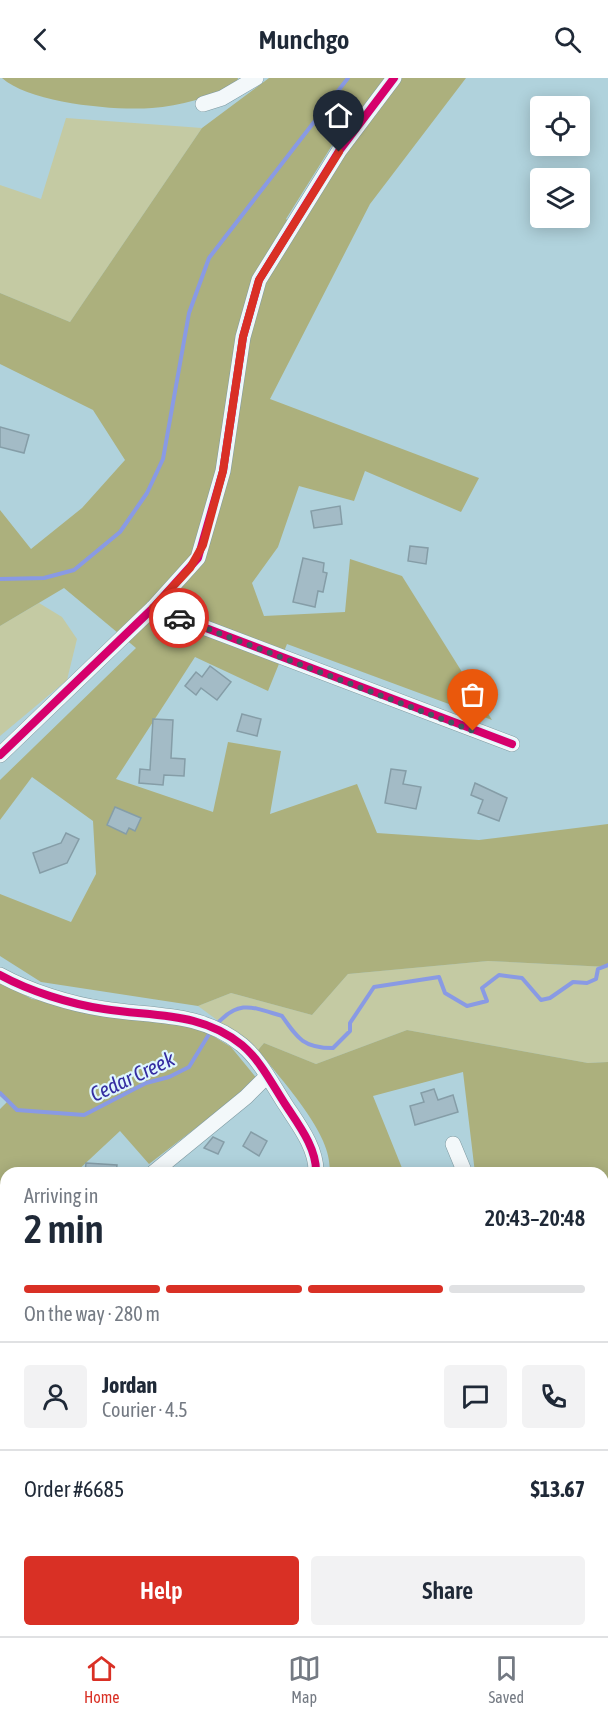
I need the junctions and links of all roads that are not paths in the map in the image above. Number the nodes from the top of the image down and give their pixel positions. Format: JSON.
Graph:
{"nodes":[{"id":1,"x":256,"y":78,"type":"edge"},
{"id":2,"x":393,"y":78,"type":"edge"},
{"id":3,"x":203,"y":104,"type":"dead end"},
{"id":4,"x":153,"y":608,"type":"junction"},
{"id":5,"x":512,"y":744,"type":"dead end"},
{"id":6,"x":0,"y":755,"type":"edge"},
{"id":7,"x":0,"y":975,"type":"edge"},
{"id":8,"x":267,"y":1076,"type":"junction"},
{"id":9,"x":453,"y":1144,"type":"dead end"},
{"id":10,"x":160,"y":1167,"type":"edge"},
{"id":11,"x":316,"y":1167,"type":"edge"},
{"id":12,"x":463,"y":1167,"type":"edge"}],
"edges":[{"from":1,"to":3,"type":"street"},
{"from":2,"to":4,"type":"street"},
{"from":4,"to":5,"type":"street"},
{"from":4,"to":6,"type":"street"},
{"from":7,"to":8,"type":"street"},
{"from":8,"to":10,"type":"street"},
{"from":8,"to":11,"type":"street"},
{"from":9,"to":12,"type":"street"}]}
